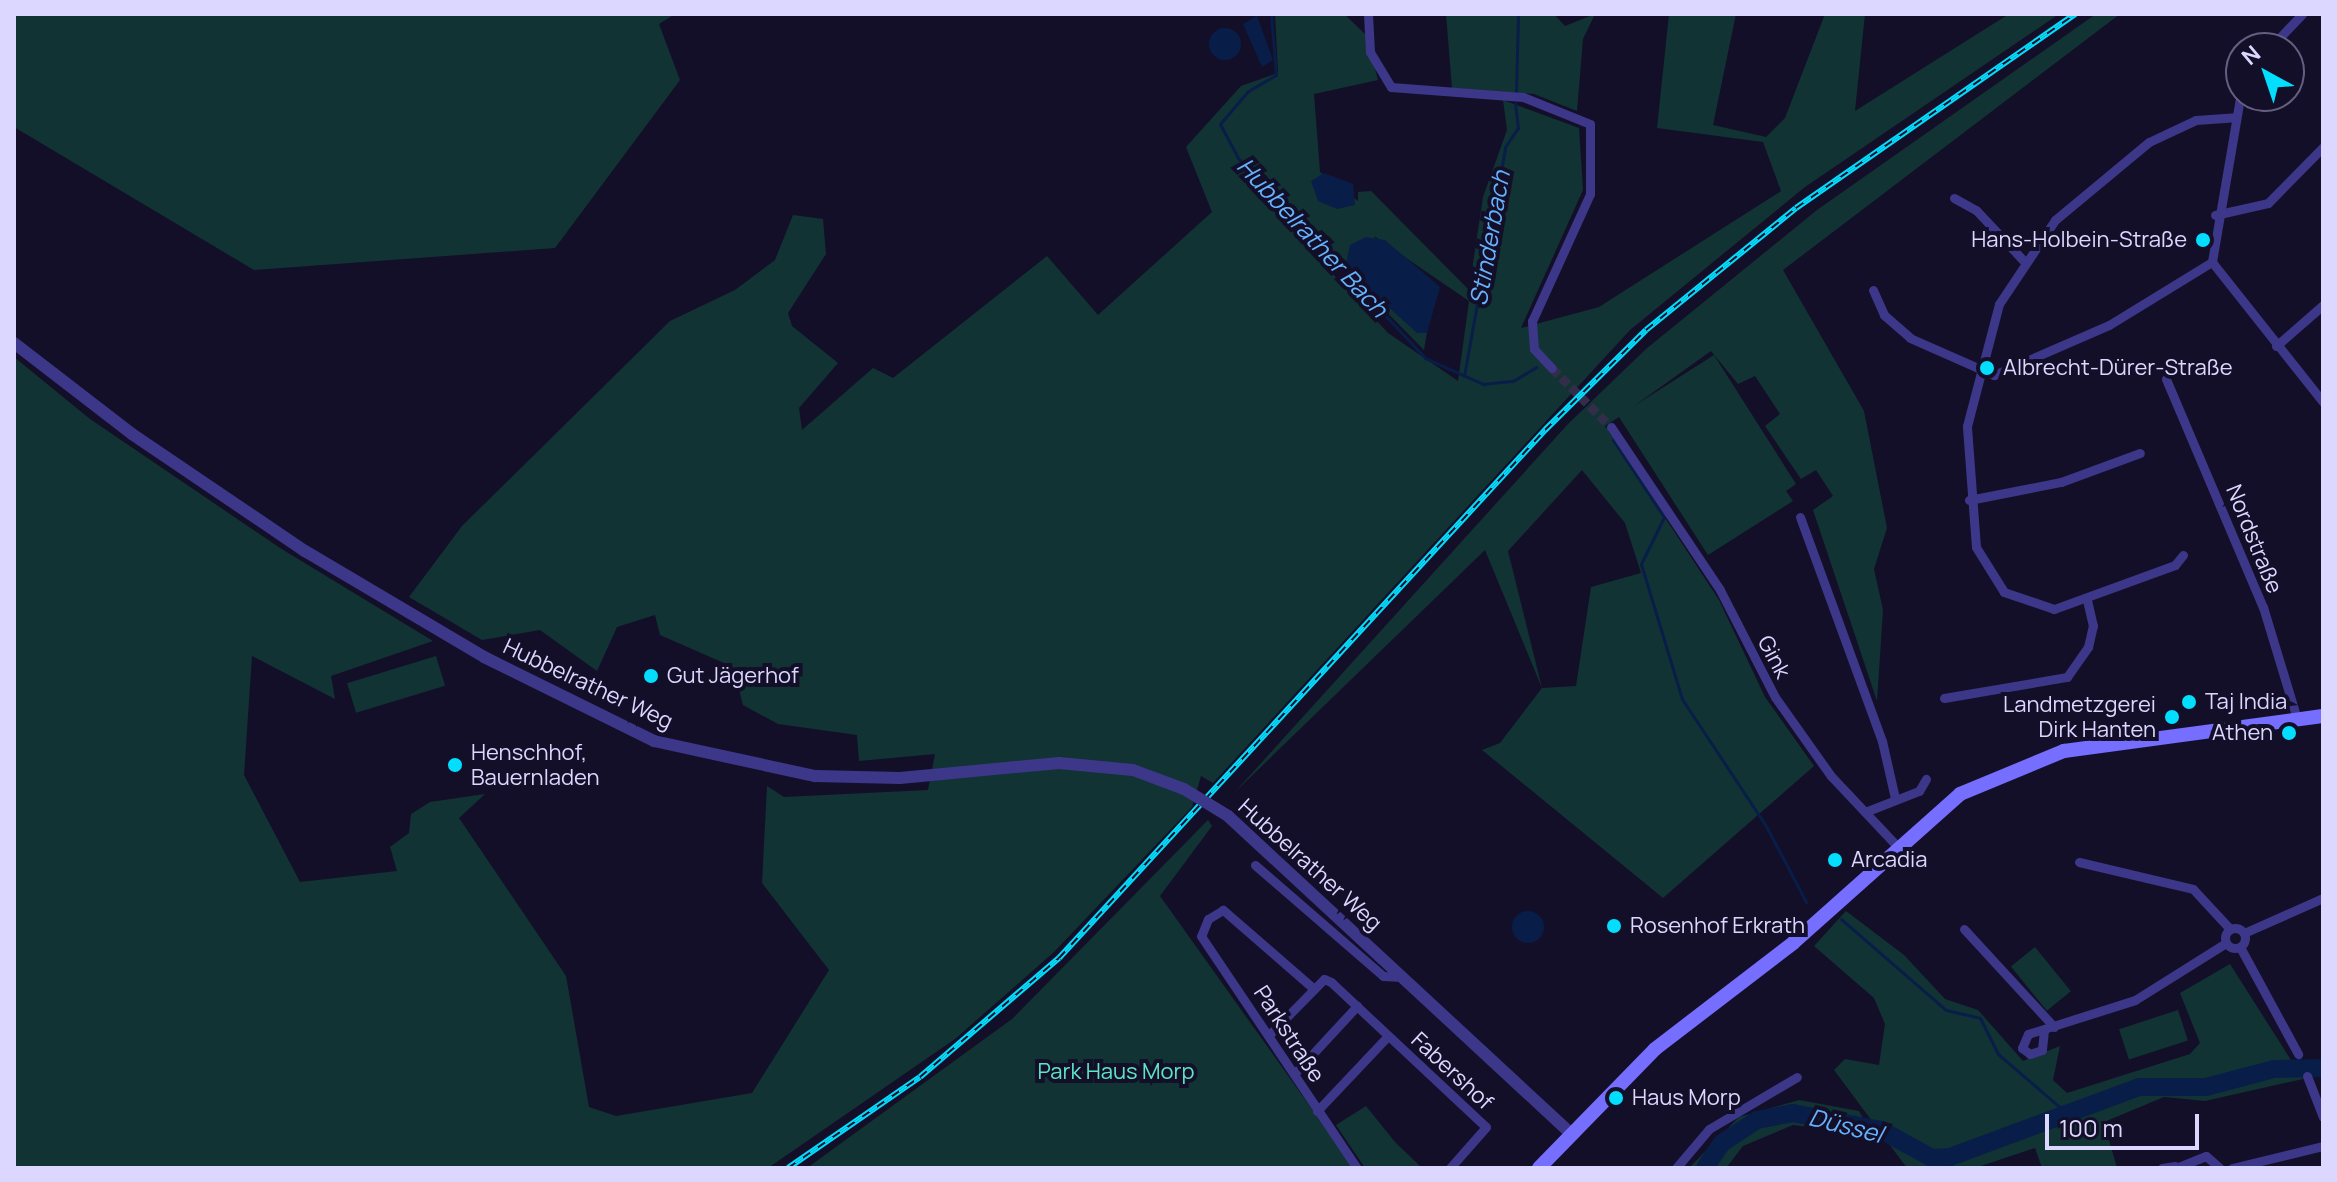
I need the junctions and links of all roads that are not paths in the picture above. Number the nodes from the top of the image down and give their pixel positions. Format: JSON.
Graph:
{"nodes":[{"id":1,"x":1368,"y":14,"type":"edge"},
{"id":2,"x":2287,"y":14,"type":"edge"},
{"id":3,"x":2302,"y":14,"type":"edge"},
{"id":4,"x":2292,"y":24,"type":"junction"},
{"id":5,"x":2285,"y":32,"type":"edge"},
{"id":6,"x":2236,"y":112,"type":"edge"},
{"id":7,"x":2235,"y":117,"type":"junction"},
{"id":8,"x":2323,"y":147,"type":"edge"},
{"id":9,"x":1954,"y":198,"type":"dead end"},
{"id":10,"x":2215,"y":215,"type":"junction"},
{"id":11,"x":2023,"y":260,"type":"junction"},
{"id":12,"x":2212,"y":262,"type":"junction"},
{"id":13,"x":1873,"y":290,"type":"dead end"},
{"id":14,"x":2323,"y":305,"type":"edge"},
{"id":15,"x":14,"y":343,"type":"edge"},
{"id":16,"x":2276,"y":346,"type":"junction"},
{"id":17,"x":1552,"y":368,"type":"tunnel mouth"},
{"id":18,"x":1976,"y":372,"type":"junction"},
{"id":19,"x":2166,"y":379,"type":"dead end"},
{"id":20,"x":2323,"y":402,"type":"edge"},
{"id":21,"x":1611,"y":427,"type":"tunnel mouth"},
{"id":22,"x":2140,"y":453,"type":"dead end"},
{"id":23,"x":1969,"y":500,"type":"junction"},
{"id":24,"x":1800,"y":517,"type":"dead end"},
{"id":25,"x":2183,"y":555,"type":"dead end"},
{"id":26,"x":2087,"y":600,"type":"junction"},
{"id":27,"x":1944,"y":698,"type":"dead end"},
{"id":28,"x":2323,"y":716,"type":"edge"},
{"id":29,"x":2297,"y":719,"type":"junction"},
{"id":30,"x":1926,"y":779,"type":"dead end"},
{"id":31,"x":1895,"y":798,"type":"junction"},
{"id":32,"x":1865,"y":812,"type":"junction"},
{"id":33,"x":1896,"y":845,"type":"junction"},
{"id":34,"x":2079,"y":862,"type":"dead end"},
{"id":35,"x":1255,"y":865,"type":"dead end"},
{"id":36,"x":2323,"y":898,"type":"edge"},
{"id":37,"x":1208,"y":919,"type":"joint"},
{"id":38,"x":1964,"y":929,"type":"dead end"},
{"id":39,"x":2230,"y":929,"type":"junction"},
{"id":40,"x":2244,"y":933,"type":"junction"},
{"id":41,"x":2226,"y":943,"type":"junction"},
{"id":42,"x":2240,"y":947,"type":"junction"},
{"id":43,"x":1403,"y":977,"type":"junction"},
{"id":44,"x":1314,"y":989,"type":"junction"},
{"id":45,"x":1357,"y":1006,"type":"junction"},
{"id":46,"x":1269,"y":1035,"type":"junction"},
{"id":47,"x":1388,"y":1036,"type":"junction"},
{"id":48,"x":2298,"y":1054,"type":"dead end"},
{"id":49,"x":1294,"y":1074,"type":"junction"},
{"id":50,"x":2307,"y":1076,"type":"dead end"},
{"id":51,"x":1797,"y":1077,"type":"dead end"},
{"id":52,"x":1317,"y":1111,"type":"junction"},
{"id":53,"x":2323,"y":1117,"type":"edge"},
{"id":54,"x":1571,"y":1134,"type":"junction"},
{"id":55,"x":2323,"y":1146,"type":"edge"},
{"id":56,"x":2175,"y":1167,"type":"edge"},
{"id":57,"x":1357,"y":1168,"type":"edge"},
{"id":58,"x":1450,"y":1168,"type":"edge"},
{"id":59,"x":1539,"y":1168,"type":"edge"},
{"id":60,"x":1676,"y":1168,"type":"edge"},
{"id":61,"x":2162,"y":1168,"type":"edge"},
{"id":62,"x":2220,"y":1168,"type":"edge"},
{"id":63,"x":2232,"y":1168,"type":"edge"}],
"edges":[{"from":1,"to":17,"type":"street"},
{"from":2,"to":4,"type":"street"},
{"from":3,"to":4,"type":"street"},
{"from":4,"to":5,"type":"street"},
{"from":6,"to":7,"type":"street"},
{"from":7,"to":10,"type":"street"},
{"from":7,"to":11,"type":"street"},
{"from":8,"to":10,"type":"street"},
{"from":9,"to":11,"type":"street"},
{"from":10,"to":12,"type":"street"},
{"from":11,"to":18,"type":"street"},
{"from":12,"to":16,"type":"street"},
{"from":12,"to":18,"type":"street"},
{"from":13,"to":18,"type":"street"},
{"from":14,"to":16,"type":"street"},
{"from":15,"to":43,"type":"street","name":"Hubbelrather Weg","bridge":true},
{"from":16,"to":20,"type":"street"},
{"from":18,"to":23,"type":"street"},
{"from":19,"to":29,"type":"street","name":"Nordstraße"},
{"from":21,"to":32,"type":"street","name":"Gink"},
{"from":22,"to":23,"type":"street"},
{"from":23,"to":26,"type":"street"},
{"from":24,"to":31,"type":"street"},
{"from":25,"to":26,"type":"street"},
{"from":26,"to":27,"type":"street"},
{"from":28,"to":29,"type":"main road"},
{"from":29,"to":33,"type":"main road"},
{"from":30,"to":31,"type":"street"},
{"from":31,"to":32,"type":"street"},
{"from":32,"to":33,"type":"street","name":"Gink"},
{"from":33,"to":54,"type":"main road"},
{"from":34,"to":39,"type":"street"},
{"from":35,"to":43,"type":"street","name":"Hubbelrather Weg"},
{"from":36,"to":40,"type":"street"},
{"from":37,"to":44,"type":"street","name":"Fabershof"},
{"from":37,"to":46,"type":"street","name":"Parkstraße"},
{"from":38,"to":41,"type":"street"},
{"from":39,"to":40,"type":"street"},
{"from":39,"to":41,"type":"street"},
{"from":40,"to":42,"type":"street"},
{"from":41,"to":42,"type":"street"},
{"from":42,"to":48,"type":"street"},
{"from":43,"to":54,"type":"street","name":"Hubbelrather Weg"},
{"from":44,"to":45,"type":"street","name":"Fabershof"},
{"from":44,"to":46,"type":"street"},
{"from":45,"to":47,"type":"street","name":"Fabershof"},
{"from":45,"to":49,"type":"street"},
{"from":46,"to":49,"type":"street","name":"Parkstraße"},
{"from":47,"to":52,"type":"street","name":"Fabershof"},
{"from":47,"to":58,"type":"street","name":"Fabershof"},
{"from":49,"to":52,"type":"street","name":"Parkstraße"},
{"from":50,"to":53,"type":"street"},
{"from":51,"to":60,"type":"street"},
{"from":52,"to":57,"type":"street","name":"Parkstraße"},
{"from":54,"to":59,"type":"main road"},
{"from":55,"to":63,"type":"street"},
{"from":56,"to":61,"type":"street"},
{"from":56,"to":62,"type":"street"}]}
